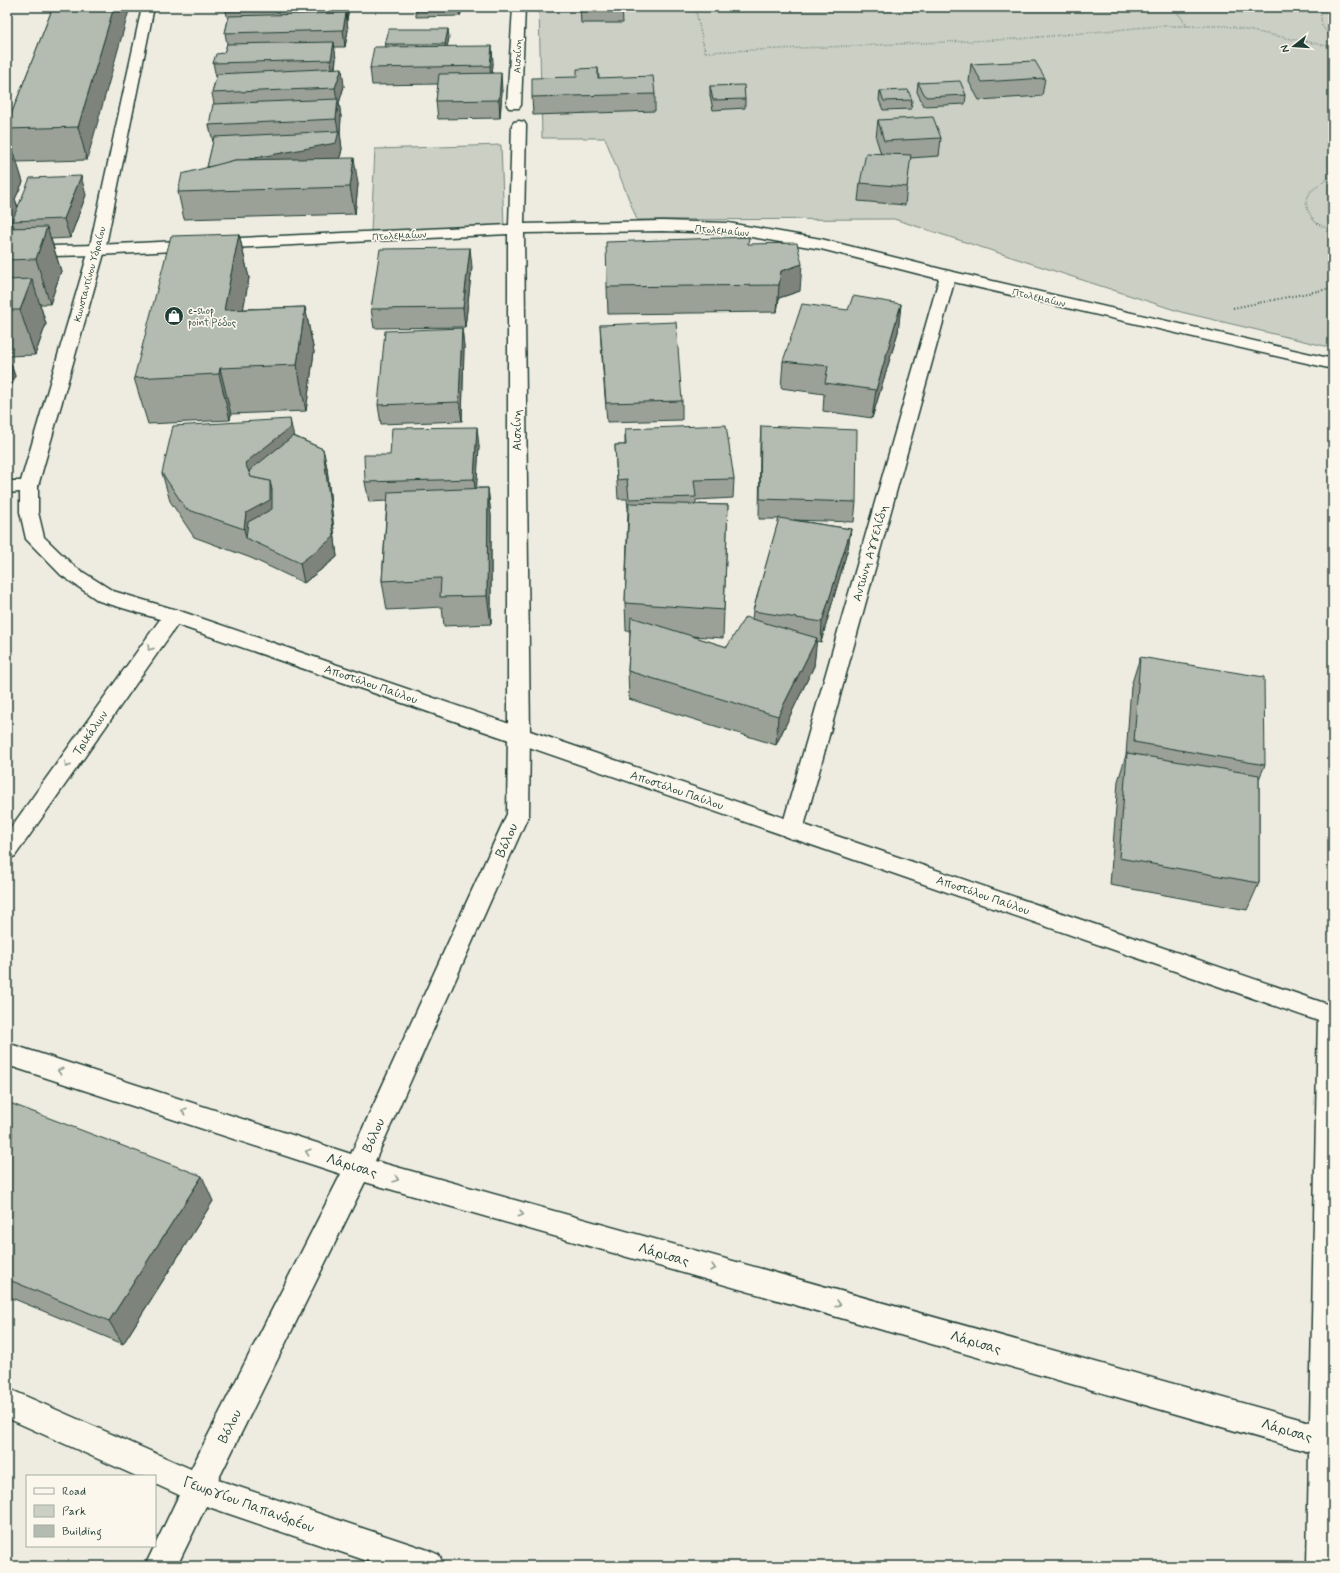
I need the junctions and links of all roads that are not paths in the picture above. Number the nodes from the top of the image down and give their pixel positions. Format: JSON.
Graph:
{"nodes":[{"id":1,"x":148,"y":7,"type":"edge"},
{"id":2,"x":519,"y":7,"type":"edge"},
{"id":3,"x":514,"y":105,"type":"dead end"},
{"id":4,"x":519,"y":125,"type":"dead end"},
{"id":5,"x":516,"y":229,"type":"junction"},
{"id":6,"x":97,"y":250,"type":"junction"},
{"id":7,"x":7,"y":252,"type":"edge"},
{"id":8,"x":948,"y":276,"type":"junction"},
{"id":9,"x":1333,"y":364,"type":"edge"},
{"id":10,"x":29,"y":486,"type":"junction"},
{"id":11,"x":7,"y":487,"type":"edge"},
{"id":12,"x":35,"y":539,"type":"joint"},
{"id":13,"x":173,"y":616,"type":"junction"},
{"id":14,"x":520,"y":735,"type":"junction"},
{"id":15,"x":792,"y":830,"type":"junction"},
{"id":16,"x":7,"y":850,"type":"edge"},
{"id":17,"x":1332,"y":1015,"type":"edge"},
{"id":18,"x":7,"y":1054,"type":"edge"},
{"id":19,"x":358,"y":1168,"type":"junction"},
{"id":20,"x":7,"y":1403,"type":"edge"},
{"id":21,"x":1325,"y":1441,"type":"junction"},
{"id":22,"x":198,"y":1488,"type":"junction"},
{"id":23,"x":1328,"y":1507,"type":"edge"},
{"id":24,"x":161,"y":1566,"type":"edge"},
{"id":25,"x":428,"y":1566,"type":"edge"},
{"id":26,"x":1323,"y":1566,"type":"edge"}],
"edges":[{"from":1,"to":6,"type":"street","name":"Κωνσταντίνου Υδραίου"},
{"from":2,"to":3,"type":"street","name":"Αισχίνη"},
{"from":4,"to":5,"type":"street","name":"Αισχίνη"},
{"from":5,"to":6,"type":"street","name":"Πτολεμαίων"},
{"from":5,"to":8,"type":"street","name":"Πτολεμαίων"},
{"from":5,"to":14,"type":"street","name":"Αισχίνη"},
{"from":6,"to":7,"type":"street","name":"Πτολεμαίων"},
{"from":6,"to":10,"type":"street","name":"Κωνσταντίνου Υδραίου"},
{"from":8,"to":9,"type":"street","name":"Πτολεμαίων"},
{"from":8,"to":15,"type":"street","name":"Αντώνη Αγγελίδη"},
{"from":10,"to":11,"type":"street"},
{"from":10,"to":12,"type":"street","name":"Κωνσταντίνου Υδραίου"},
{"from":12,"to":13,"type":"street","name":"Αποστόλου Παύλου"},
{"from":13,"to":14,"type":"street","name":"Αποστόλου Παύλου"},
{"from":13,"to":16,"type":"street","name":"Τρικάλων","one_way":true},
{"from":14,"to":15,"type":"street","name":"Αποστόλου Παύλου"},
{"from":14,"to":19,"type":"street","name":"Βόλου"},
{"from":15,"to":17,"type":"street","name":"Αποστόλου Παύλου"},
{"from":17,"to":21,"type":"street"},
{"from":19,"to":18,"type":"street","name":"Λάρισας","one_way":true},
{"from":19,"to":21,"type":"street","name":"Λάρισας","one_way":true},
{"from":19,"to":22,"type":"street","name":"Βόλου"},
{"from":20,"to":22,"type":"street","name":"Γεωργίου Παπανδρέου"},
{"from":21,"to":23,"type":"street"},
{"from":22,"to":24,"type":"street","name":"Βόλου"},
{"from":22,"to":25,"type":"street","name":"Γεωργίου Παπανδρέου"},
{"from":23,"to":26,"type":"street"}]}
